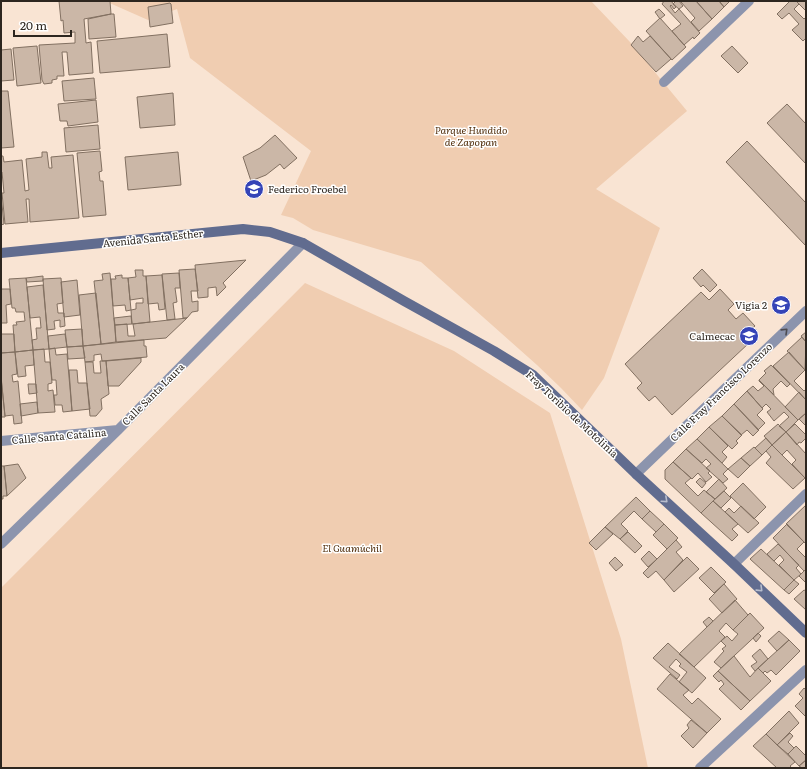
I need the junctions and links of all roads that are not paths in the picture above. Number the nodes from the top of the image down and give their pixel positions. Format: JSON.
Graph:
{"nodes":[{"id":1,"x":749,"y":1,"type":"edge"},
{"id":2,"x":664,"y":82,"type":"dead end"},
{"id":3,"x":303,"y":243,"type":"junction"},
{"id":4,"x":1,"y":253,"type":"edge"},
{"id":5,"x":806,"y":311,"type":"edge"},
{"id":6,"x":118,"y":430,"type":"junction"},
{"id":7,"x":1,"y":441,"type":"edge"},
{"id":8,"x":636,"y":474,"type":"junction"},
{"id":9,"x":806,"y":494,"type":"edge"},
{"id":10,"x":1,"y":544,"type":"edge"},
{"id":11,"x":734,"y":564,"type":"junction"},
{"id":12,"x":806,"y":633,"type":"edge"},
{"id":13,"x":806,"y":670,"type":"edge"},
{"id":14,"x":700,"y":768,"type":"edge"}],
"edges":[{"from":1,"to":2,"type":"street"},
{"from":3,"to":4,"type":"street","name":"Avenida Santa Esther"},
{"from":3,"to":6,"type":"street","name":"Calle Santa Laura"},
{"from":3,"to":8,"type":"street","name":"Fray Toribio de Motolinía"},
{"from":8,"to":5,"type":"street","name":"Calle Fray Francisco Lorenzo","one_way":true},
{"from":6,"to":7,"type":"street","name":"Calle Santa Catalina"},
{"from":6,"to":10,"type":"street","name":"Calle Santa Laura"},
{"from":8,"to":11,"type":"street","name":"Fray Toribio de Motolinía","one_way":true},
{"from":9,"to":11,"type":"street"},
{"from":11,"to":12,"type":"street","name":"Fray Toribio de Motolinía","one_way":true},
{"from":13,"to":14,"type":"street"}]}
